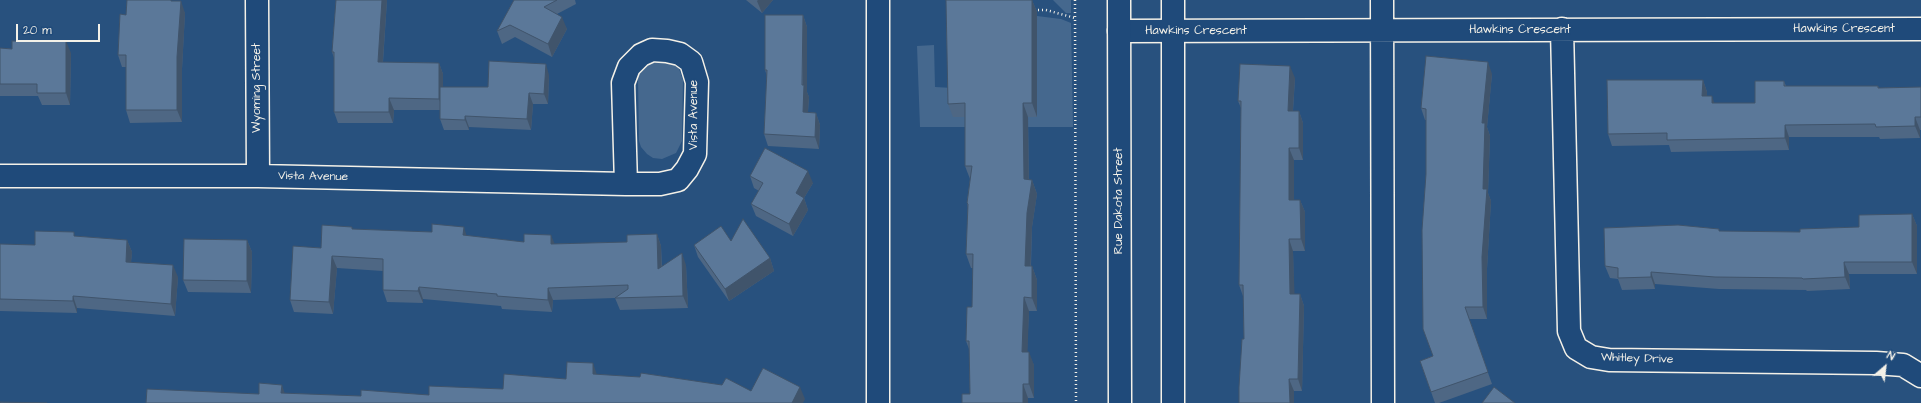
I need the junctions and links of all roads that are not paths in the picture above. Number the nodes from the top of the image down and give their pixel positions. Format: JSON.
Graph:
{"nodes":[{"id":1,"x":257,"y":0,"type":"edge"},
{"id":2,"x":878,"y":0,"type":"edge"},
{"id":3,"x":1119,"y":0,"type":"edge"},
{"id":4,"x":1173,"y":0,"type":"edge"},
{"id":5,"x":1382,"y":0,"type":"edge"},
{"id":6,"x":1562,"y":29,"type":"junction"},
{"id":7,"x":1921,"y":29,"type":"edge"},
{"id":8,"x":1119,"y":31,"type":"junction"},
{"id":9,"x":1173,"y":31,"type":"junction"},
{"id":10,"x":1382,"y":31,"type":"junction"},
{"id":11,"x":0,"y":176,"type":"edge"},
{"id":12,"x":258,"y":176,"type":"junction"},
{"id":13,"x":626,"y":184,"type":"junction"},
{"id":14,"x":1921,"y":376,"type":"edge"},
{"id":15,"x":878,"y":403,"type":"edge"},
{"id":16,"x":1120,"y":403,"type":"edge"},
{"id":17,"x":1173,"y":403,"type":"edge"},
{"id":18,"x":1383,"y":403,"type":"edge"}],
"edges":[{"from":1,"to":12,"type":"street","name":"Wyoming Street"},
{"from":2,"to":15,"type":"street"},
{"from":3,"to":8,"type":"street","name":"Rue Dakota Street"},
{"from":4,"to":9,"type":"street"},
{"from":5,"to":10,"type":"street"},
{"from":6,"to":7,"type":"street","name":"Hawkins Crescent"},
{"from":6,"to":10,"type":"street","name":"Hawkins Crescent"},
{"from":6,"to":14,"type":"street","name":"Whitley Drive"},
{"from":8,"to":9,"type":"street","name":"Hawkins Crescent"},
{"from":8,"to":16,"type":"street","name":"Rue Dakota Street"},
{"from":9,"to":10,"type":"street","name":"Hawkins Crescent"},
{"from":9,"to":17,"type":"street"},
{"from":10,"to":18,"type":"street"},
{"from":11,"to":12,"type":"street","name":"Vista Avenue"},
{"from":12,"to":13,"type":"street","name":"Vista Avenue"},
{"from":13,"to":13,"type":"street","name":"Vista Avenue"}]}
